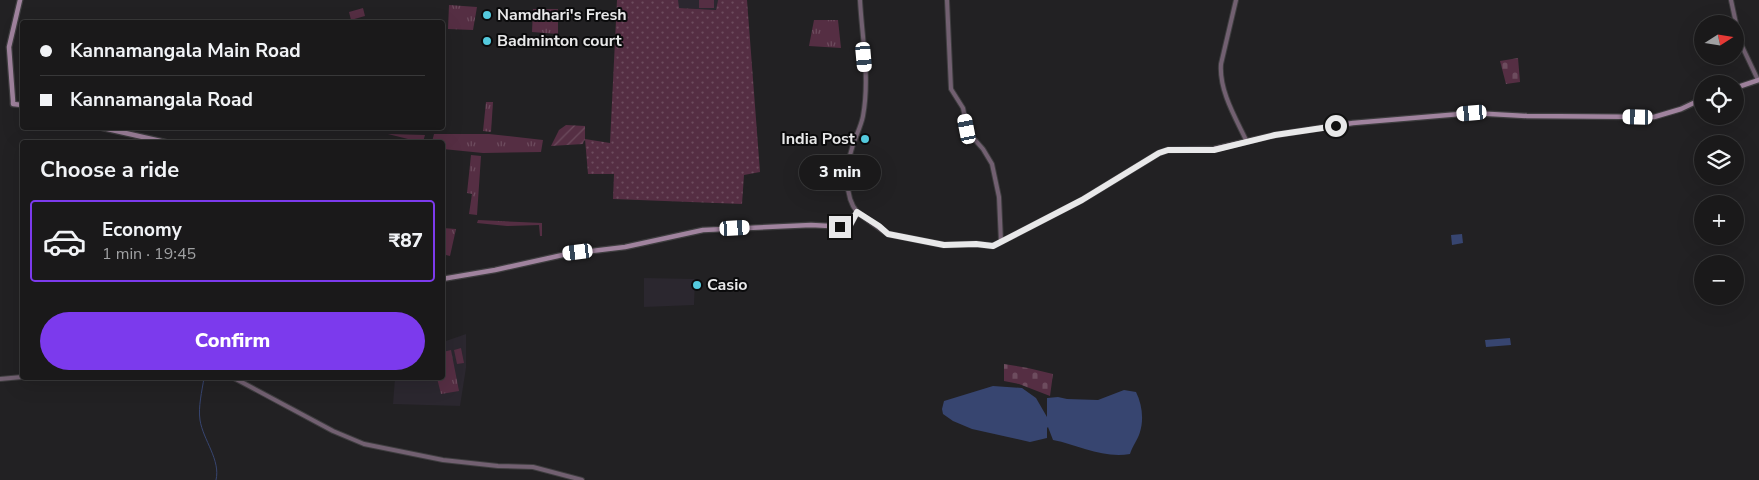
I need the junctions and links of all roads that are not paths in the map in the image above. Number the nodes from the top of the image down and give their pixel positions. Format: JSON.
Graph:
{"nodes":[{"id":1,"x":20,"y":0,"type":"edge"},
{"id":2,"x":860,"y":0,"type":"edge"},
{"id":3,"x":947,"y":0,"type":"edge"},
{"id":4,"x":1236,"y":0,"type":"edge"},
{"id":5,"x":1731,"y":0,"type":"edge"},
{"id":6,"x":1758,"y":80,"type":"edge"},
{"id":7,"x":1744,"y":85,"type":"edge"},
{"id":8,"x":1694,"y":103,"type":"edge"},
{"id":9,"x":20,"y":104,"type":"edge"},
{"id":10,"x":112,"y":130,"type":"edge"},
{"id":11,"x":156,"y":140,"type":"edge"},
{"id":12,"x":1246,"y":140,"type":"junction"},
{"id":13,"x":857,"y":212,"type":"junction"},
{"id":14,"x":1001,"y":242,"type":"junction"},
{"id":15,"x":445,"y":278,"type":"edge"},
{"id":16,"x":20,"y":377,"type":"edge"},
{"id":17,"x":0,"y":378,"type":"edge"},
{"id":18,"x":238,"y":380,"type":"edge"},
{"id":19,"x":582,"y":480,"type":"edge"}],
"edges":[{"from":1,"to":9,"type":"main road"},
{"from":2,"to":13,"type":"street"},
{"from":3,"to":14,"type":"street"},
{"from":4,"to":12,"type":"street"},
{"from":5,"to":6,"type":"street"},
{"from":6,"to":7,"type":"main road"},
{"from":8,"to":12,"type":"main road"},
{"from":10,"to":11,"type":"main road"},
{"from":12,"to":14,"type":"main road"},
{"from":13,"to":14,"type":"main road"},
{"from":13,"to":15,"type":"main road"},
{"from":16,"to":17,"type":"street"},
{"from":18,"to":19,"type":"street"}]}
